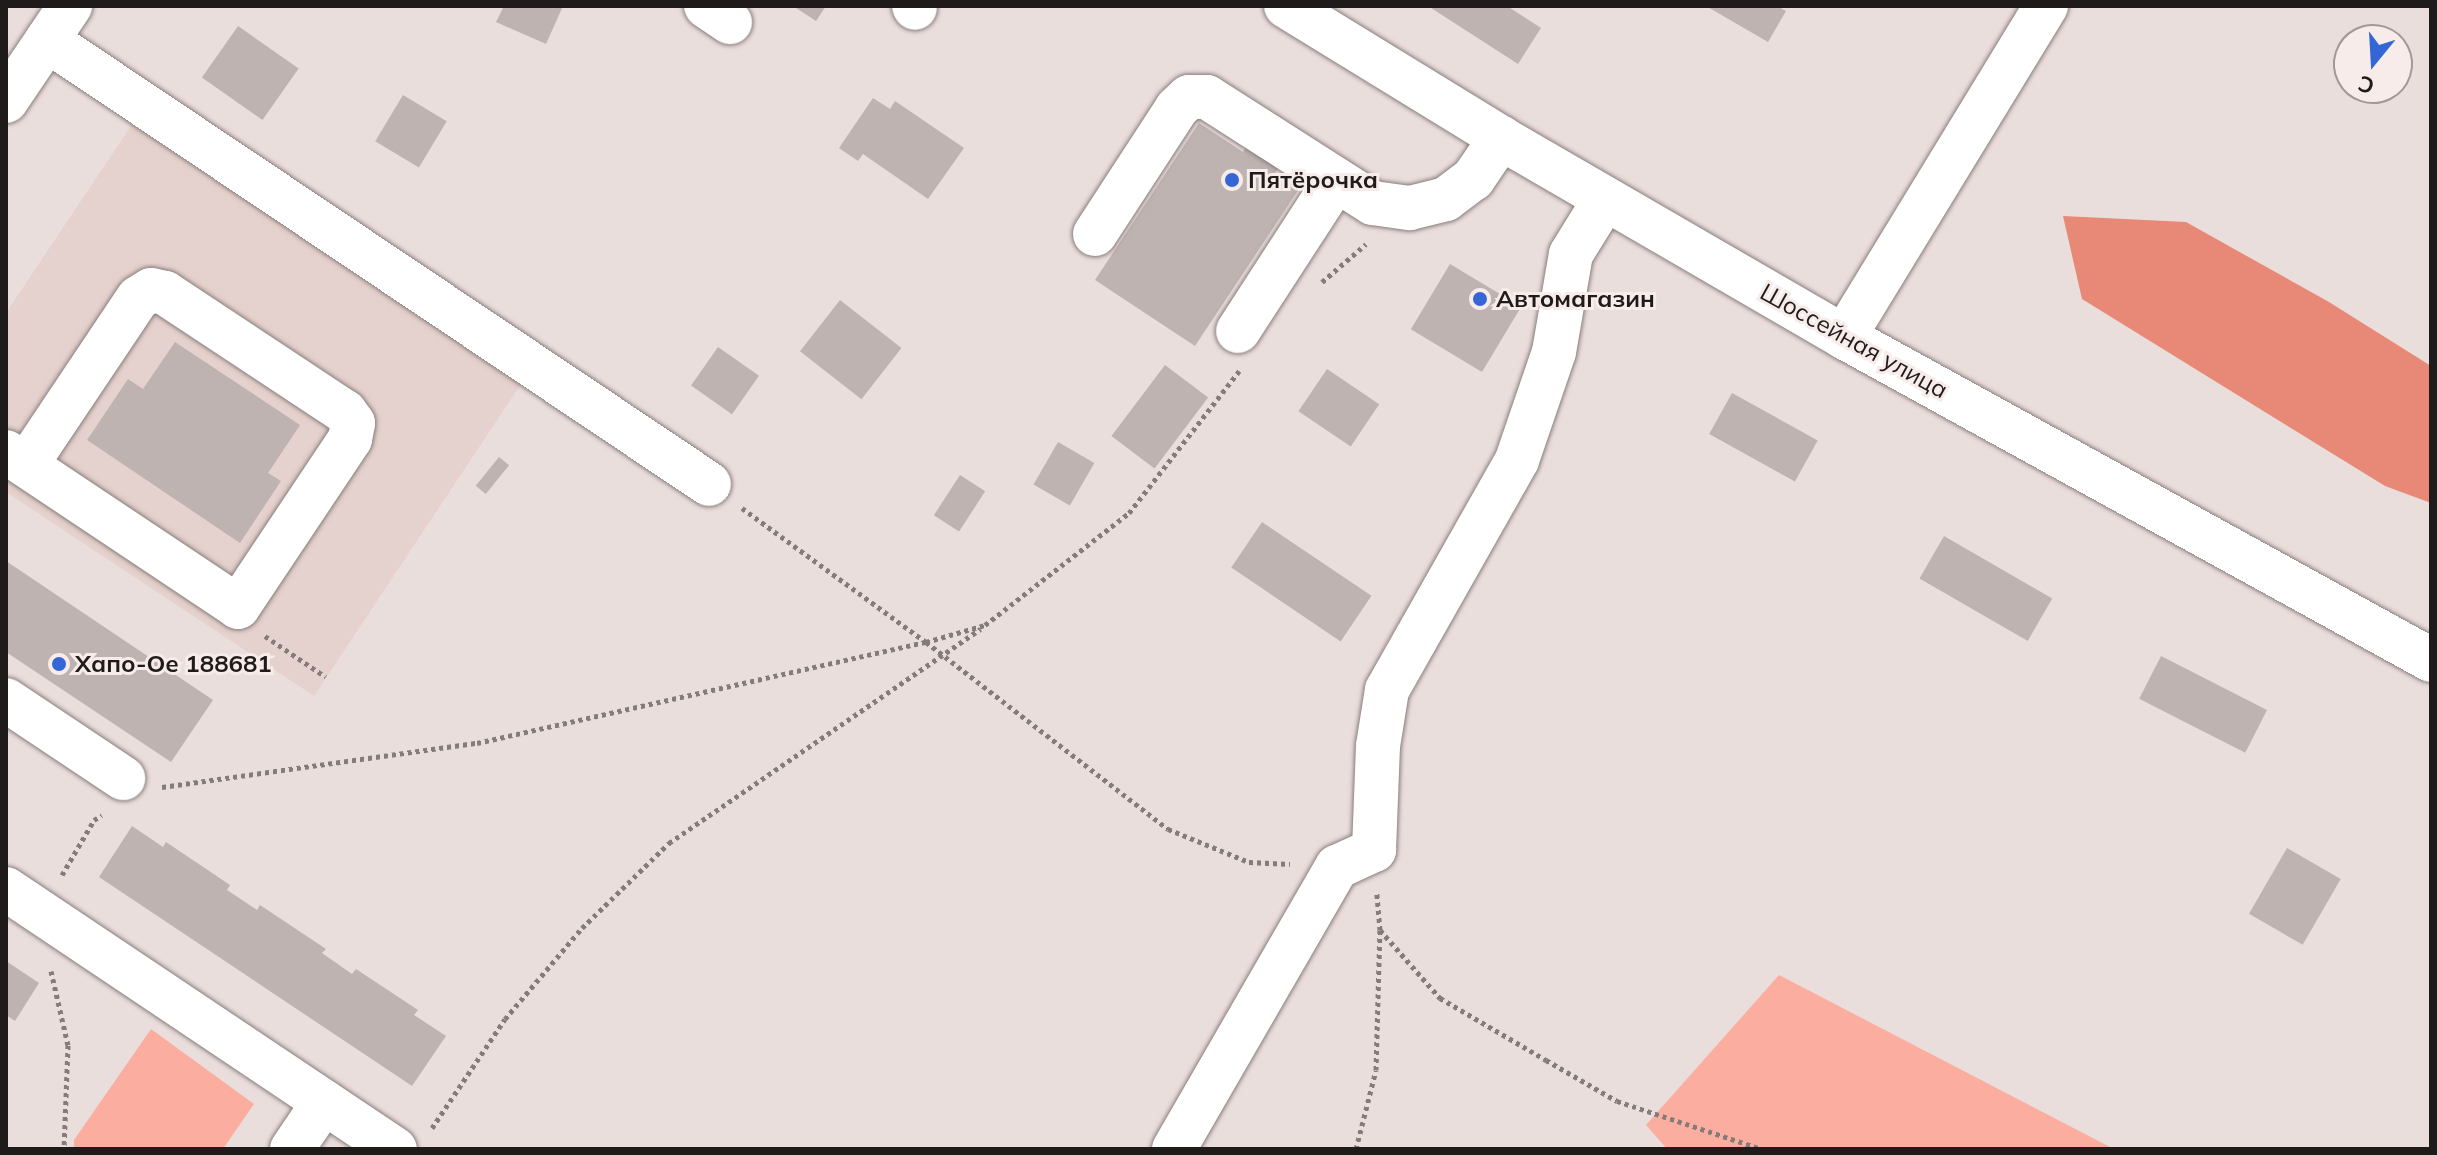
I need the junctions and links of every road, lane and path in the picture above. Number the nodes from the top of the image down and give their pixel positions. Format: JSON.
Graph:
{"nodes":[{"id":1,"x":2046,"y":6,"type":"edge"},
{"id":2,"x":1310,"y":12,"type":"edge"},
{"id":3,"x":59,"y":23,"type":"edge"},
{"id":4,"x":6,"y":101,"type":"edge"},
{"id":5,"x":1501,"y":138,"type":"junction"},
{"id":6,"x":1336,"y":180,"type":"junction"},
{"id":7,"x":1605,"y":199,"type":"junction"},
{"id":8,"x":1095,"y":234,"type":"dead end"},
{"id":9,"x":1371,"y":239,"type":"dead end"},
{"id":10,"x":1312,"y":291,"type":"dead end"},
{"id":11,"x":1844,"y":337,"type":"junction"},
{"id":12,"x":1243,"y":345,"type":"joint"},
{"id":13,"x":16,"y":459,"type":"edge"},
{"id":14,"x":709,"y":484,"type":"joint"},
{"id":15,"x":238,"y":607,"type":"junction"},
{"id":16,"x":985,"y":625,"type":"junction"},
{"id":17,"x":926,"y":642,"type":"junction"},
{"id":18,"x":944,"y":657,"type":"junction"},
{"id":19,"x":2431,"y":660,"type":"edge"},
{"id":20,"x":326,"y":677,"type":"dead end"},
{"id":21,"x":6,"y":700,"type":"edge"},
{"id":22,"x":50,"y":729,"type":"junction"},
{"id":23,"x":6,"y":738,"type":"edge"},
{"id":24,"x":131,"y":784,"type":"junction"},
{"id":25,"x":1356,"y":859,"type":"junction"},
{"id":26,"x":21,"y":899,"type":"edge"},
{"id":27,"x":1380,"y":930,"type":"junction"},
{"id":28,"x":50,"y":970,"type":"dead end"},
{"id":29,"x":324,"y":1102,"type":"junction"},
{"id":30,"x":411,"y":1142,"type":"edge"},
{"id":31,"x":64,"y":1149,"type":"edge"},
{"id":32,"x":292,"y":1149,"type":"edge"},
{"id":33,"x":1174,"y":1149,"type":"edge"},
{"id":34,"x":1356,"y":1149,"type":"edge"},
{"id":35,"x":1761,"y":1149,"type":"edge"}],
"edges":[{"from":1,"to":11,"type":"street"},
{"from":2,"to":5,"type":"street","name":"Шоссейная улица"},
{"from":3,"to":4,"type":"street"},
{"from":3,"to":14,"type":"street"},
{"from":5,"to":6,"type":"street"},
{"from":5,"to":7,"type":"street","name":"Шоссейная улица"},
{"from":6,"to":8,"type":"street"},
{"from":6,"to":12,"type":"street"},
{"from":7,"to":11,"type":"street","name":"Шоссейная улица"},
{"from":7,"to":25,"type":"street"},
{"from":9,"to":10,"type":"path"},
{"from":11,"to":19,"type":"street","name":"Шоссейная улица"},
{"from":12,"to":16,"type":"path"},
{"from":13,"to":15,"type":"street"},
{"from":13,"to":15,"type":"street"},
{"from":14,"to":17,"type":"path"},
{"from":15,"to":20,"type":"path"},
{"from":16,"to":17,"type":"path"},
{"from":16,"to":18,"type":"path"},
{"from":17,"to":18,"type":"path"},
{"from":17,"to":24,"type":"path"},
{"from":18,"to":25,"type":"path"},
{"from":18,"to":30,"type":"path"},
{"from":21,"to":22,"type":"street"},
{"from":22,"to":23,"type":"street"},
{"from":22,"to":24,"type":"street"},
{"from":24,"to":26,"type":"path"},
{"from":25,"to":27,"type":"path"},
{"from":25,"to":33,"type":"street"},
{"from":26,"to":29,"type":"street"},
{"from":27,"to":34,"type":"path"},
{"from":27,"to":35,"type":"path"},
{"from":28,"to":31,"type":"path"},
{"from":29,"to":30,"type":"street"},
{"from":29,"to":32,"type":"street"}]}
